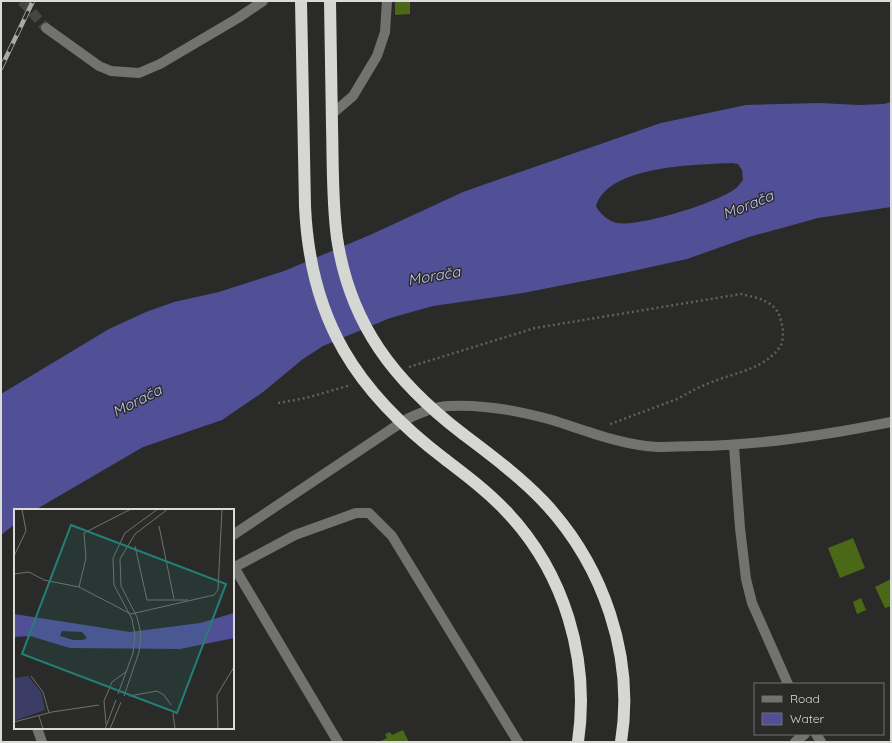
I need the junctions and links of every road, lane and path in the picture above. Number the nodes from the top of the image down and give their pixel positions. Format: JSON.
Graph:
{"nodes":[{"id":1,"x":263,"y":1,"type":"edge"},
{"id":2,"x":301,"y":1,"type":"edge"},
{"id":3,"x":330,"y":1,"type":"edge"},
{"id":4,"x":387,"y":1,"type":"edge"},
{"id":5,"x":46,"y":28,"type":"tunnel mouth"},
{"id":6,"x":332,"y":114,"type":"junction"},
{"id":7,"x":405,"y":368,"type":"dead end"},
{"id":8,"x":352,"y":384,"type":"dead end"},
{"id":9,"x":278,"y":403,"type":"dead end"},
{"id":10,"x":891,"y":422,"type":"edge"},
{"id":11,"x":589,"y":432,"type":"junction"},
{"id":12,"x":734,"y":446,"type":"junction"},
{"id":13,"x":234,"y":534,"type":"edge"},
{"id":14,"x":234,"y":567,"type":"edge"},
{"id":15,"x":234,"y":570,"type":"edge"},
{"id":16,"x":788,"y":683,"type":"edge"},
{"id":17,"x":37,"y":729,"type":"edge"},
{"id":18,"x":804,"y":735,"type":"edge"},
{"id":19,"x":42,"y":742,"type":"edge"},
{"id":20,"x":338,"y":742,"type":"edge"},
{"id":21,"x":518,"y":742,"type":"edge"},
{"id":22,"x":578,"y":742,"type":"edge"},
{"id":23,"x":621,"y":742,"type":"edge"},
{"id":24,"x":796,"y":742,"type":"edge"}],
"edges":[{"from":1,"to":5,"type":"street"},
{"from":2,"to":22,"type":"highway","bridge":true},
{"from":3,"to":6,"type":"highway"},
{"from":4,"to":6,"type":"street"},
{"from":6,"to":23,"type":"highway","bridge":true},
{"from":7,"to":11,"type":"path"},
{"from":8,"to":9,"type":"path"},
{"from":10,"to":12,"type":"street"},
{"from":11,"to":12,"type":"street"},
{"from":11,"to":13,"type":"street"},
{"from":12,"to":16,"type":"street"},
{"from":14,"to":21,"type":"street"},
{"from":15,"to":20,"type":"street"},
{"from":17,"to":19,"type":"street"},
{"from":18,"to":24,"type":"street"}]}
